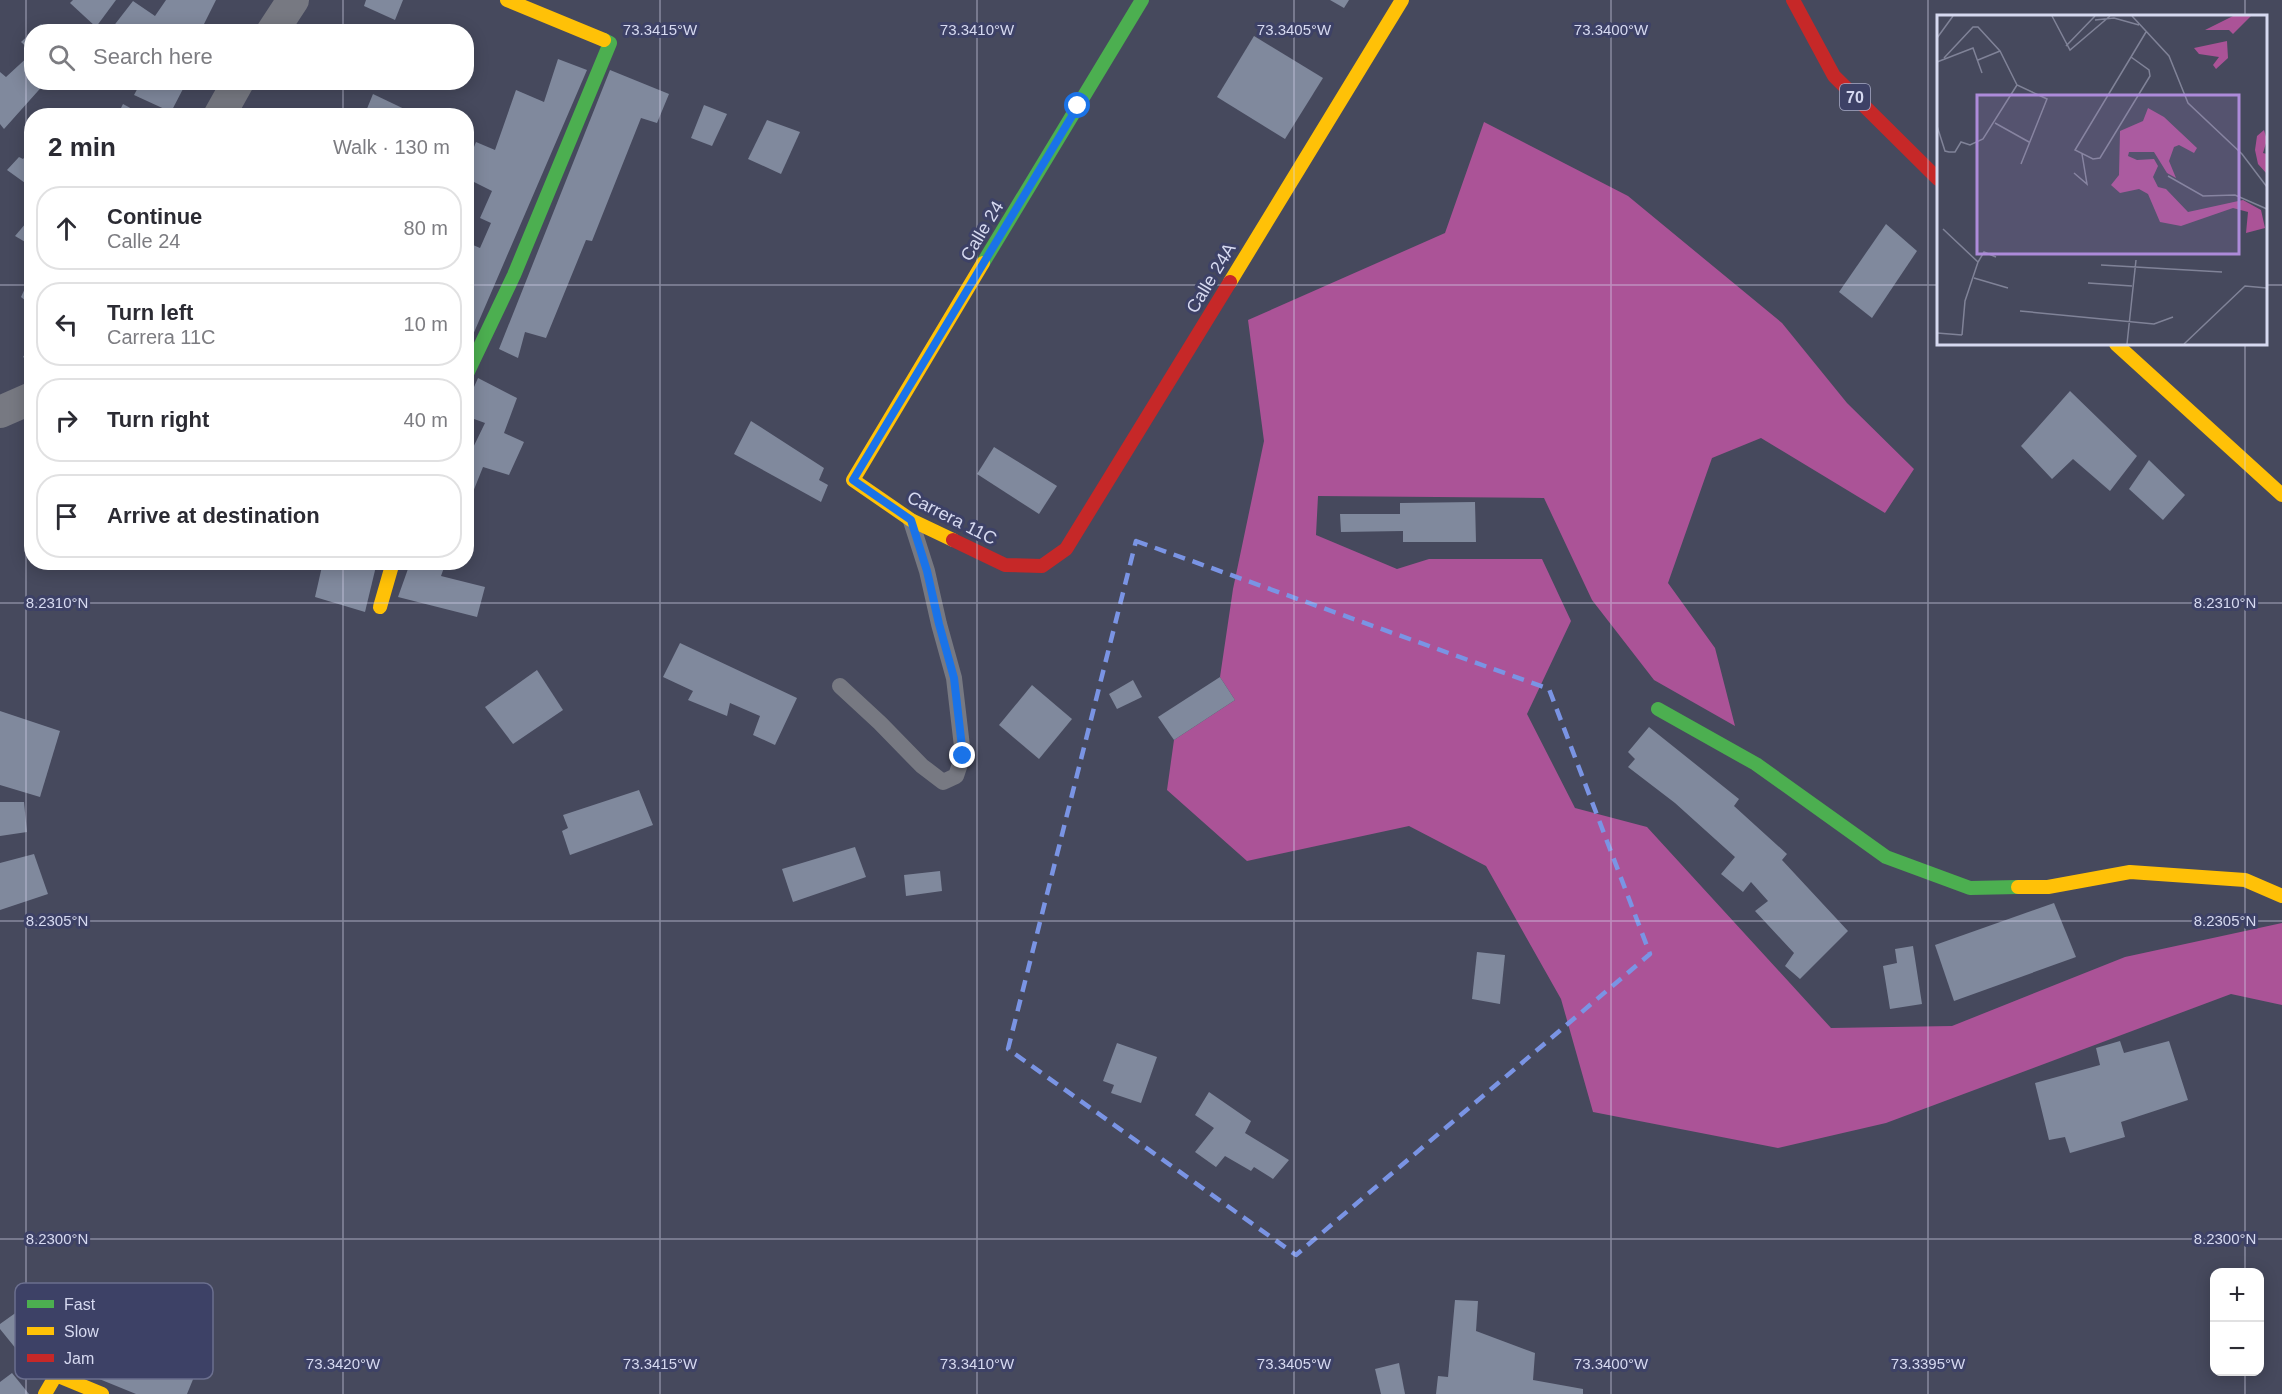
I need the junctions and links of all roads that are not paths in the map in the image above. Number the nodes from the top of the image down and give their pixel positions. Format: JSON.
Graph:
{"nodes":[{"id":1,"x":293,"y":0,"type":"edge"},
{"id":2,"x":507,"y":0,"type":"edge"},
{"id":3,"x":1142,"y":0,"type":"edge"},
{"id":4,"x":1402,"y":0,"type":"edge"},
{"id":5,"x":1793,"y":0,"type":"edge"},
{"id":6,"x":277,"y":24,"type":"edge"},
{"id":7,"x":234,"y":90,"type":"edge"},
{"id":8,"x":223,"y":108,"type":"edge"},
{"id":9,"x":1937,"y":178,"type":"edge"},
{"id":10,"x":2117,"y":345,"type":"edge"},
{"id":11,"x":474,"y":359,"type":"edge"},
{"id":12,"x":24,"y":402,"type":"edge"},
{"id":13,"x":0,"y":412,"type":"edge"},
{"id":14,"x":853,"y":480,"type":"joint"},
{"id":15,"x":2282,"y":495,"type":"edge"},
{"id":16,"x":911,"y":520,"type":"junction"},
{"id":17,"x":1042,"y":566,"type":"joint"},
{"id":18,"x":391,"y":570,"type":"edge"},
{"id":19,"x":380,"y":607,"type":"dead end"},
{"id":20,"x":840,"y":686,"type":"dead end"},
{"id":21,"x":1658,"y":709,"type":"dead end"},
{"id":22,"x":2282,"y":896,"type":"edge"},
{"id":23,"x":54,"y":1379,"type":"edge"},
{"id":24,"x":66,"y":1379,"type":"edge"},
{"id":25,"x":45,"y":1394,"type":"edge"},
{"id":26,"x":102,"y":1394,"type":"edge"}],
"edges":[{"from":1,"to":6,"type":"street"},
{"from":2,"to":11,"type":"street"},
{"from":3,"to":14,"type":"street","name":"Calle 24"},
{"from":4,"to":17,"type":"street","name":"Calle 24A"},
{"from":5,"to":9,"type":"street","number":"70"},
{"from":7,"to":8,"type":"street"},
{"from":10,"to":15,"type":"street"},
{"from":12,"to":13,"type":"street"},
{"from":14,"to":16,"type":"street","name":"Carrera 11C"},
{"from":16,"to":17,"type":"street","name":"Carrera 11C"},
{"from":16,"to":20,"type":"lane"},
{"from":18,"to":19,"type":"street"},
{"from":21,"to":22,"type":"street"},
{"from":23,"to":25,"type":"street"},
{"from":24,"to":26,"type":"street"}]}
